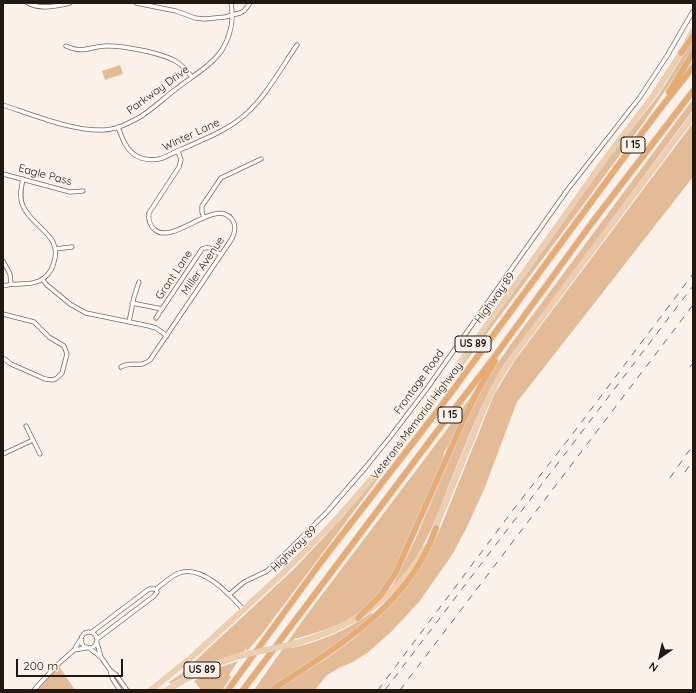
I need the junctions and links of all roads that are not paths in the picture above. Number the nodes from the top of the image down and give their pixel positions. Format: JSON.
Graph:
{"nodes":[{"id":1,"x":28,"y":3,"type":"edge"},
{"id":2,"x":70,"y":3,"type":"edge"},
{"id":3,"x":136,"y":3,"type":"edge"},
{"id":4,"x":231,"y":3,"type":"edge"},
{"id":5,"x":250,"y":3,"type":"edge"},
{"id":6,"x":693,"y":11,"type":"edge"},
{"id":7,"x":232,"y":15,"type":"junction"},
{"id":8,"x":693,"y":31,"type":"edge"},
{"id":9,"x":693,"y":36,"type":"edge"},
{"id":10,"x":297,"y":45,"type":"dead end"},
{"id":11,"x":66,"y":46,"type":"dead end"},
{"id":12,"x":681,"y":53,"type":"junction"},
{"id":13,"x":693,"y":53,"type":"edge"},
{"id":14,"x":693,"y":67,"type":"edge"},
{"id":15,"x":192,"y":77,"type":"junction"},
{"id":16,"x":693,"y":91,"type":"edge"},
{"id":17,"x":3,"y":105,"type":"edge"},
{"id":18,"x":656,"y":114,"type":"junction"},
{"id":19,"x":693,"y":116,"type":"edge"},
{"id":20,"x":118,"y":127,"type":"junction"},
{"id":21,"x":178,"y":151,"type":"junction"},
{"id":22,"x":261,"y":159,"type":"dead end"},
{"id":23,"x":3,"y":174,"type":"edge"},
{"id":24,"x":23,"y":179,"type":"junction"},
{"id":25,"x":83,"y":191,"type":"dead end"},
{"id":26,"x":204,"y":218,"type":"junction"},
{"id":27,"x":72,"y":247,"type":"dead end"},
{"id":28,"x":55,"y":249,"type":"junction"},
{"id":29,"x":221,"y":255,"type":"junction"},
{"id":30,"x":3,"y":261,"type":"edge"},
{"id":31,"x":42,"y":279,"type":"junction"},
{"id":32,"x":139,"y":282,"type":"dead end"},
{"id":33,"x":11,"y":284,"type":"junction"},
{"id":34,"x":3,"y":286,"type":"edge"},
{"id":35,"x":132,"y":303,"type":"junction"},
{"id":36,"x":162,"y":309,"type":"junction"},
{"id":37,"x":3,"y":314,"type":"edge"},
{"id":38,"x":156,"y":318,"type":"dead end"},
{"id":39,"x":129,"y":322,"type":"junction"},
{"id":40,"x":167,"y":336,"type":"junction"},
{"id":41,"x":509,"y":337,"type":"junction"},
{"id":42,"x":3,"y":358,"type":"edge"},
{"id":43,"x":121,"y":367,"type":"dead end"},
{"id":44,"x":26,"y":426,"type":"dead end"},
{"id":45,"x":33,"y":440,"type":"junction"},
{"id":46,"x":3,"y":454,"type":"edge"},
{"id":47,"x":40,"y":454,"type":"dead end"},
{"id":48,"x":436,"y":528,"type":"junction"},
{"id":49,"x":156,"y":589,"type":"junction"},
{"id":50,"x":230,"y":594,"type":"junction"},
{"id":51,"x":244,"y":610,"type":"junction"},
{"id":52,"x":358,"y":618,"type":"junction"},
{"id":53,"x":92,"y":632,"type":"junction"},
{"id":54,"x":80,"y":640,"type":"junction"},
{"id":55,"x":97,"y":641,"type":"junction"},
{"id":56,"x":87,"y":648,"type":"junction"},
{"id":57,"x":74,"y":650,"type":"junction"},
{"id":58,"x":101,"y":657,"type":"junction"},
{"id":59,"x":110,"y":670,"type":"junction"},
{"id":60,"x":34,"y":690,"type":"edge"},
{"id":61,"x":120,"y":690,"type":"edge"},
{"id":62,"x":128,"y":690,"type":"edge"},
{"id":63,"x":151,"y":690,"type":"edge"},
{"id":64,"x":167,"y":690,"type":"edge"},
{"id":65,"x":228,"y":690,"type":"edge"},
{"id":66,"x":243,"y":690,"type":"edge"},
{"id":67,"x":272,"y":690,"type":"edge"}],
"edges":[{"from":1,"to":2,"type":"street"},
{"from":3,"to":7,"type":"street"},
{"from":4,"to":7,"type":"street","name":"Parkway Drive"},
{"from":5,"to":7,"type":"street"},
{"from":6,"to":50,"type":"street","name":"Frontage Road"},
{"from":7,"to":15,"type":"street","name":"Parkway Drive"},
{"from":8,"to":12,"type":"main road","name":"Highway 89","number":"US 89"},
{"from":9,"to":12,"type":"highway"},
{"from":10,"to":21,"type":"street","name":"Winter Lane"},
{"from":11,"to":15,"type":"street"},
{"from":12,"to":51,"type":"main road","name":"Highway 89","number":"US 89"},
{"from":13,"to":18,"type":"highway"},
{"from":14,"to":18,"type":"highway","name":"Veterans Memorial Highway","number":"I 15"},
{"from":15,"to":20,"type":"street","name":"Parkway Drive"},
{"from":16,"to":41,"type":"highway","name":"Veterans Memorial Highway","number":"I 15"},
{"from":17,"to":20,"type":"street","name":"Parkway Drive"},
{"from":18,"to":65,"type":"highway","name":"Veterans Memorial Highway","number":"I 15"},
{"from":19,"to":48,"type":"main road","number":"US 89"},
{"from":20,"to":21,"type":"street","name":"Winter Lane"},
{"from":21,"to":26,"type":"street","name":"Miller Avenue"},
{"from":22,"to":26,"type":"street"},
{"from":23,"to":24,"type":"street","name":"Eagle Pass"},
{"from":24,"to":25,"type":"street","name":"Eagle Pass"},
{"from":24,"to":28,"type":"street"},
{"from":26,"to":29,"type":"street","name":"Miller Avenue"},
{"from":27,"to":28,"type":"street"},
{"from":28,"to":31,"type":"street"},
{"from":29,"to":36,"type":"street","name":"Grant Lane"},
{"from":29,"to":40,"type":"street","name":"Miller Avenue"},
{"from":30,"to":33,"type":"street"},
{"from":31,"to":33,"type":"street"},
{"from":31,"to":39,"type":"street"},
{"from":32,"to":35,"type":"street"},
{"from":33,"to":34,"type":"street"},
{"from":35,"to":36,"type":"street","name":"Grant Lane"},
{"from":35,"to":39,"type":"street"},
{"from":36,"to":38,"type":"street","name":"Grant Lane"},
{"from":37,"to":42,"type":"street"},
{"from":39,"to":40,"type":"street"},
{"from":40,"to":43,"type":"street","name":"Miller Avenue"},
{"from":41,"to":52,"type":"highway"},
{"from":41,"to":66,"type":"highway","name":"Veterans Memorial Highway","number":"I 15"},
{"from":44,"to":45,"type":"street"},
{"from":45,"to":46,"type":"street"},
{"from":45,"to":47,"type":"street"},
{"from":48,"to":52,"type":"main road","number":"US 89"},
{"from":48,"to":67,"type":"highway"},
{"from":49,"to":50,"type":"street"},
{"from":49,"to":53,"type":"street"},
{"from":49,"to":55,"type":"street"},
{"from":50,"to":51,"type":"street"},
{"from":51,"to":63,"type":"main road","name":"Highway 89","number":"US 89"},
{"from":52,"to":64,"type":"main road","number":"US 89","bridge":true},
{"from":53,"to":54,"type":"street"},
{"from":53,"to":55,"type":"street"},
{"from":54,"to":56,"type":"street"},
{"from":54,"to":57,"type":"street"},
{"from":55,"to":56,"type":"street"},
{"from":55,"to":58,"type":"street"},
{"from":56,"to":57,"type":"street"},
{"from":56,"to":58,"type":"street"},
{"from":57,"to":60,"type":"street"},
{"from":58,"to":59,"type":"street"},
{"from":59,"to":61,"type":"street"},
{"from":59,"to":62,"type":"street"}]}
